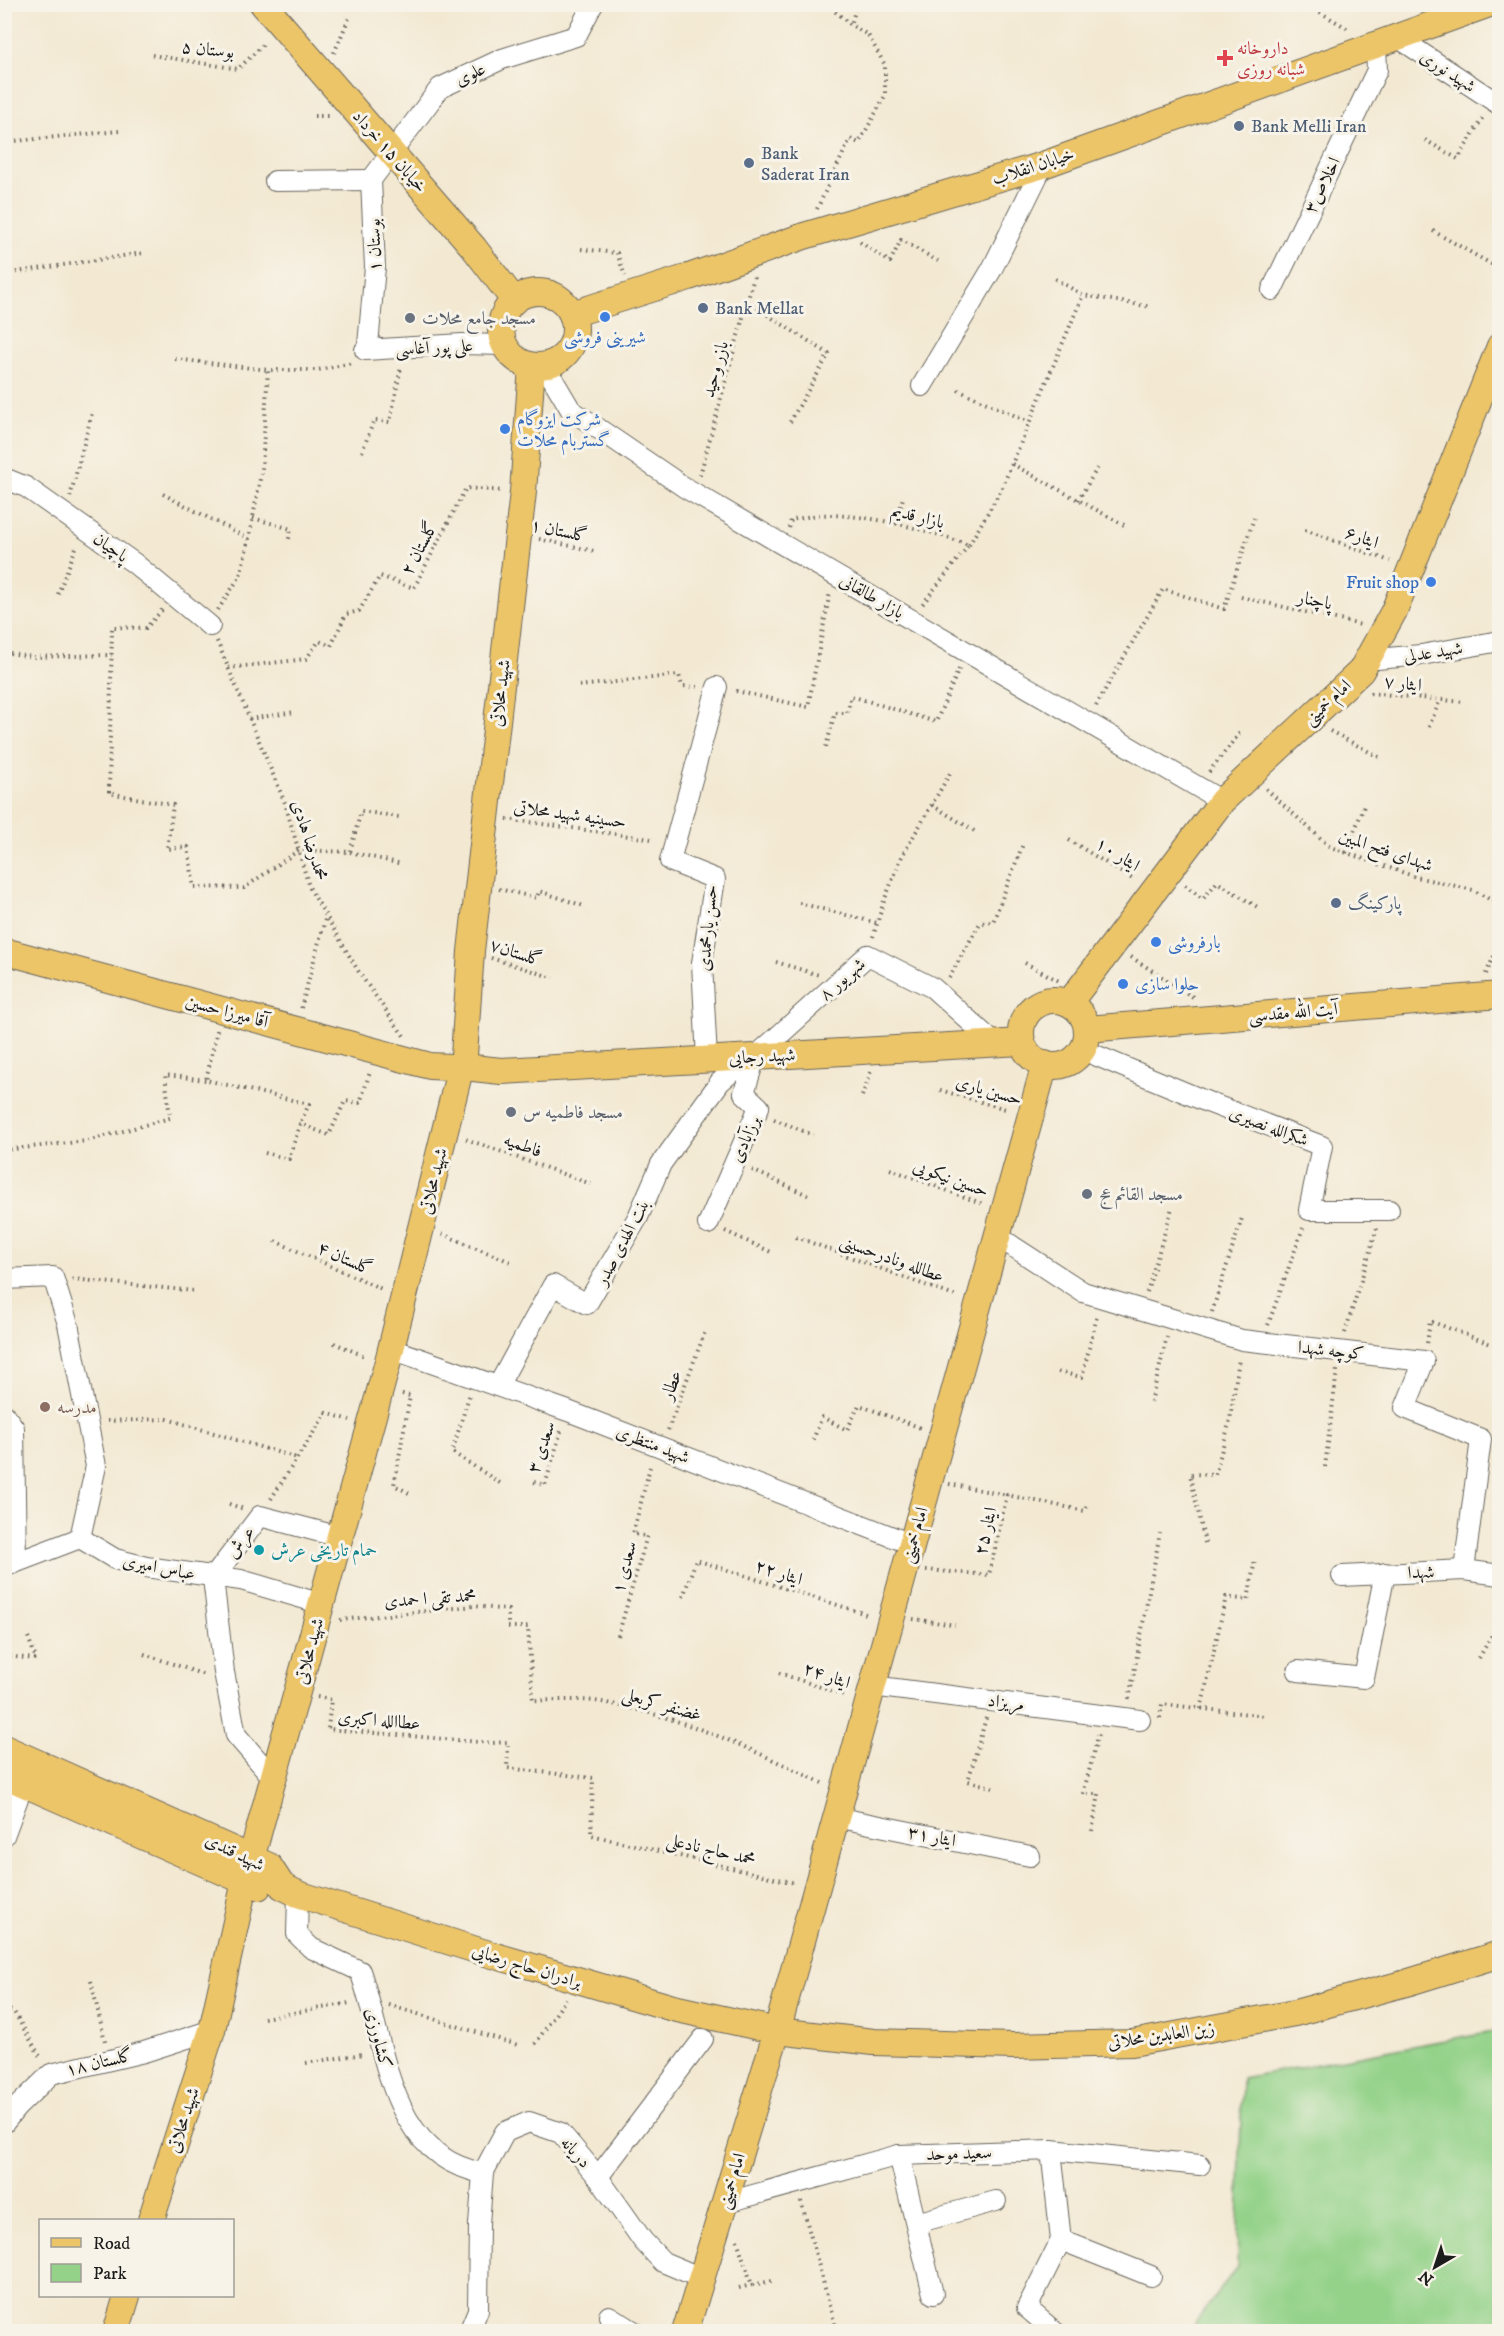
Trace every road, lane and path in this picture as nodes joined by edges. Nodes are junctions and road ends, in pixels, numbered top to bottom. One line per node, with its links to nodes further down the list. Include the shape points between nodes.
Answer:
1 (593, 4): 18 (street, علوی, via 576,36 502,58 440,88)
2 (826, 4): 10 (path)
3 (857, 4): 10 (path)
4 (1136, 4): 5 (path)
5 (1167, 4)
6 (1291, 4): 11 (path, via 1318,10)
7 (1489, 4): 11 (main road, خیابان انقلاب)
8 (271, 12): 12 (path, بوستان ۵, via 238,69); 13 (main road, خیابان ۱۵ خرداد)
9 (349, 18): 13 (path)
10 (851, 24): 24 (path, via 868,35 885,65 885,96 859,143 850,139)
11 (1386, 41): 14 (street, شهید نوری); 19 (main road, خیابان انقلاب); 32 (street, اخلاص۳, via 1377,70)
12 (152, 55)
13 (325, 76): 18 (main road, خیابان ۱۵ خرداد)
14 (1496, 103): 16 (path, via 1458,159)
15 (119, 131): 17 (path)
16 (1425, 140)
17 (4, 142)
18 (390, 152): 20 (street); 35 (main road, خیابان ۱۵ خرداد)
19 (1044, 165): 22 (main road, خیابان انقلاب); 46 (street, via 992,269)
20 (371, 180): 21 (street); 41 (street, بوستان ۱, via 375,267)
21 (275, 181)
22 (837, 227): 24 (main road, خیابان انقلاب); 28 (path, via 890,262 901,240)
23 (1433, 231): 29 (path)
24 (804, 236): 26 (main road, خیابان انقلاب)
25 (581, 249): 33 (path, via 617,253)
26 (761, 251): 33 (main road, خیابان انقلاب); 36 (path, بازر وحید)
27 (143, 253): 30 (path)
28 (938, 261)
29 (1500, 269)
30 (4, 274)
31 (1055, 279): 34 (path)
32 (1272, 290)
33 (631, 294): 38 (main road, خیابان انقلاب)
34 (1083, 295): 37 (path); 50 (path)
35 (514, 300): 38 (main road, via 524,294 546,293 566,305); 39 (main road, via 501,320)
36 (747, 302): 49 (path, via 829,354); 56 (path, بازر وحید)
37 (1152, 307)
38 (572, 314): 44 (main road, via 575,325 570,347 555,362)
39 (504, 345): 42 (street, علی پور آغاسی); 44 (main road, via 520,362)
40 (1500, 346): 73 (main road, امام خمینی)
41 (366, 348): 42 (street, علی پور آغاسی); 45 (path, via 357,362 318,370)
42 (404, 349): 51 (path, via 390,422 374,420)
43 (175, 359): 45 (path)
44 (538, 366): 55 (main road, شهید محلاتی); 56 (street, بازار طالقانی, via 571,410)
45 (268, 370): 61 (path, via 262,468)
46 (922, 386)
47 (958, 390): 50 (path)
48 (92, 413): 60 (path)
49 (790, 422)
50 (1029, 422): 52 (path)
51 (362, 452)
52 (1012, 464): 59 (path); 70 (path)
53 (1098, 467): 59 (path)
54 (4, 477): 60 (street, پاچیان)
55 (523, 492): 67 (main road, شهید محلاتی); 86 (path, گلستان ۲, via 466,488 414,588 380,576 359,611 346,614 331,646 319,640 306,659)
56 (695, 493): 71 (street, بازار طالقانی)
57 (164, 494): 68 (path)
58 (903, 498): 63 (path)
59 (1078, 500): 64 (path)
60 (66, 515): 65 (street, پاچیان)
61 (253, 518): 68 (path); 69 (path, via 291,530)
62 (1254, 518): 95 (path, via 1224,609 1163,589)
63 (896, 524): 70 (path, بازار قدیم); 71 (path, بازار قدیم, via 826,514 791,520)
64 (1126, 526)
65 (84, 528): 75 (path); 76 (street, پاچیان)
66 (1305, 530): 73 (path, ایثار۶)
67 (518, 535): 72 (path, گلستان ۱); 107 (main road, شهید محلاتی)
68 (249, 539): 79 (path, via 240,576)
69 (288, 543)
70 (969, 545): 78 (path)
71 (786, 546): 74 (street, بازار طالقانی)
72 (594, 552)
73 (1410, 569): 80 (main road, امام خمینی)
74 (833, 574): 78 (street, بازار طالقانی); 88 (path, via 808,707)
75 (58, 594)
76 (174, 596): 79 (street, پاچیان); 84 (path, via 147,628 112,627)
77 (1241, 597): 80 (path, پاچنار)
78 (912, 620): 83 (street, بازار طالقانی)
79 (210, 626): 86 (path, محمدرضا هادی)
80 (1382, 631): 85 (main road, امام خمینی)
81 (1500, 641): 85 (street, شهید عدلی)
82 (4, 652): 84 (path, via 32,657)
83 (966, 652): 95 (street, بازار طالقانی); 98 (path, via 936,722 851,696 847,713 835,713)
84 (112, 655): 114 (path, via 109,792 173,805 167,849 188,847 194,887 244,888)
85 (1366, 660): 89 (main road, امام خمینی)
86 (228, 668): 93 (path, محمدرضا هادی)
87 (579, 686): 88 (path, via 679,675 682,686)
88 (717, 687): 147 (street, حسن یارمحمدی, via 670,861 715,879 702,963)
89 (1340, 690): 90 (path, ایثار ۷); 94 (main road, امام خمینی)
90 (1440, 700): 91 (path, ایثار ۷); 96 (path)
91 (1464, 702)
92 (295, 712): 93 (path)
93 (249, 719): 114 (path, محمدرضا هادی, via 285,803)
94 (1309, 719): 99 (path); 101 (main road, امام خمینی)
95 (1087, 723): 102 (street, بازار طالقانی)
96 (1429, 728)
97 (1242, 730): 102 (path)
98 (826, 747)
99 (1379, 757)
100 (952, 770): 104 (path)
101 (1250, 774): 103 (main road, امام خمینی); 116 (path, شهدای فتح المبین, via 1330,847)
102 (1197, 787): 103 (street, بازار طالقانی)
103 (1222, 801): 118 (main road, امام خمینی)
104 (932, 805): 110 (path); 125 (path, via 902,856)
105 (1364, 806): 116 (path)
106 (1500, 811): 109 (path)
107 (486, 816): 111 (path, حسینیه شهید محلاتی); 119 (main road, شهید محلاتی)
108 (399, 817): 115 (path, via 362,811)
109 (1500, 819)
110 (976, 832)
111 (651, 839)
112 (1069, 840): 118 (path, ایثار ۱۰)
113 (1023, 844): 135 (path, via 993,922 980,923)
114 (299, 849): 115 (path); 124 (path, محمدرضا هادی, via 309,887)
115 (350, 852): 117 (path)
116 (1346, 853): 121 (path, شهدای فتح المبین, via 1416,877 1473,890)
117 (402, 864)
118 (1160, 882): 123 (path, ایثار ۱۰, via 1203,899 1217,882); 127 (main road, امام خمینی)
119 (478, 884): 122 (path, via 537,898 539,891); 129 (main road, شهید محلاتی)
120 (799, 903): 125 (path)
121 (1500, 905)
122 (584, 906)
123 (1259, 908)
124 (326, 916): 140 (path); 142 (path, محمدرضا هادی, via 360,974)
125 (878, 923): 130 (path)
126 (1500, 943): 136 (path)
127 (1113, 945): 137 (main road, امام خمینی); 139 (path)
128 (4, 951): 138 (main road, آقا میرزا حسین)
129 (471, 951): 133 (path, گلستان۷); 149 (main road, شهید محلاتی)
130 (868, 955): 134 (street, ۸ شهریور); 135 (street, ۸ شهریور)
131 (776, 963): 134 (path)
132 (1024, 963): 137 (path)
133 (554, 978)
134 (840, 981): 146 (street, ۸ شهریور)
135 (940, 995): 144 (street, ۸ شهریور)
136 (1488, 996): 139 (main road, آیت الله مقدسی)
137 (1074, 997): 141 (main road, via 1084,1018); 143 (main road, via 1037,1004 1023,1020)
138 (221, 1009): 140 (main road, آقا میرزا حسین); 150 (path)
139 (1225, 1018): 141 (main road, آیت الله مقدسی)
140 (295, 1029): 145 (main road, آقا میرزا حسین)
141 (1085, 1039): 148 (main road, via 1076,1058 1066,1064); 164 (street, شکرالله نصیری, via 1210,1103 1322,1146)
142 (407, 1041)
143 (1022, 1042): 144 (main road, شهید رجایی); 148 (main road, via 1027,1052)
144 (994, 1043): 146 (main road, شهید رجایی)
145 (377, 1051): 149 (main road, آقا میرزا حسین, via 430,1066); 154 (path, via 360,1103 345,1101 329,1135)
146 (752, 1057): 147 (main road, شهید رجایی); 152 (street, برزآبادی, via 744,1093 759,1107); 193 (street, بنت الهدی صدر, via 720,1082 661,1164 638,1217 587,1304 553,1285)
147 (707, 1059): 149 (main road, شهید رجایی, via 501,1071)
148 (1045, 1064): 153 (main road, امام خمینی)
149 (462, 1067): 155 (main road, شهید محلاتی)
150 (206, 1080): 154 (path, via 309,1104); 157 (path, via 165,1075 170,1118 87,1141)
151 (940, 1090): 153 (path, حسین یاری)
152 (757, 1112): 156 (path); 159 (street, برزآبادی)
153 (1030, 1116): 168 (main road, امام خمینی)
154 (300, 1124): 158 (path, via 290,1159)
155 (445, 1131): 161 (path, فاطمیه); 169 (main road, شهید محلاتی)
156 (813, 1135)
157 (4, 1150)
158 (265, 1153)
159 (735, 1162): 162 (path); 167 (street, برزآبادی)
160 (890, 1169): 168 (path, حسین نیکویی)
161 (591, 1184)
162 (812, 1197)
163 (1172, 1208): 180 (path)
164 (1309, 1210): 165 (street); 187 (path)
165 (1386, 1210): 188 (path)
166 (1243, 1215): 182 (path)
167 (708, 1224): 172 (path)
168 (1000, 1224): 177 (street, کوچه شهدا, via 1083,1292); 179 (main road, امام خمینی)
169 (422, 1226): 173 (path); 178 (main road, شهید محلاتی)
170 (796, 1237): 179 (path, عطالله ونادرحسینی)
171 (275, 1241): 178 (path, گلستان ۴)
172 (771, 1252)
173 (511, 1262)
174 (53, 1277): 175 (street); 176 (path); 197 (street, via 68,1324)
175 (4, 1279)
176 (194, 1291)
177 (1102, 1298): 180 (street, کوچه شهدا); 191 (path, via 1082,1377)
178 (404, 1299): 190 (main road, شهید محلاتی)
179 (978, 1304): 199 (main road, امام خمینی)
180 (1141, 1310): 181 (street, کوچه شهدا)
181 (1171, 1319): 182 (street, کوچه شهدا); 194 (path)
182 (1206, 1329): 185 (street, کوچه شهدا)
183 (705, 1332): 201 (path, عطار)
184 (1500, 1334): 189 (path, via 1496,1346 1430,1321)
185 (1242, 1340): 187 (street, کوچه شهدا); 214 (path, via 1230,1420 1215,1475 1190,1474)
186 (334, 1343): 190 (path)
187 (1262, 1343): 188 (street, کوچه شهدا)
188 (1340, 1351): 189 (street, کوچه شهدا); 203 (path)
189 (1424, 1361): 218 (street, via 1405,1408 1481,1439)
190 (387, 1367): 192 (street, شهید منتظری); 198 (main road, شهید محلاتی); 207 (path, via 410,1396 394,1485)
191 (1058, 1372)
192 (474, 1378): 193 (street, شهید منتظری); 206 (path, via 452,1452)
193 (498, 1386): 195 (street, شهید منتظری)
194 (1151, 1402)
195 (568, 1411): 201 (street, شهید منتظری); 205 (path, سعدی ۳, via 545,1485)
196 (4, 1414): 217 (street, via 14,1428)
197 (88, 1422): 202 (path, via 167,1419); 213 (street, via 96,1466)
198 (371, 1426): 202 (path, via 326,1413); 212 (main road, شهید محلاتی)
199 (941, 1436): 200 (path, via 859,1405 847,1430 822,1417); 204 (main road, امام خمینی)
200 (813, 1440)
201 (659, 1446): 215 (street, شهید منتظری); 230 (path, سعدی ۱, via 633,1534 647,1536)
202 (297, 1458): 210 (path)
203 (1325, 1467)
204 (929, 1480): 208 (path); 215 (main road, امام خمینی)
205 (534, 1482)
206 (503, 1485)
207 (409, 1493)
208 (1007, 1495): 209 (path, ایثار ۲۵, via 1086,1511); 215 (path, ایثار ۲۵, via 989,1575)
209 (1088, 1503)
210 (260, 1516): 212 (street, عرش); 222 (street, عرش)
211 (1160, 1533): 243 (path)
212 (340, 1537): 224 (main road, شهید محلاتی)
213 (80, 1538): 217 (street); 222 (street, عباس امیری, via 115,1559)
214 (1205, 1543)
215 (908, 1556): 225 (main road, امام خمینی)
216 (1255, 1559): 240 (path, via 1248,1600 1226,1598)
217 (10, 1564)
218 (1464, 1570): 219 (street, شهدا); 220 (street, شهدا)
219 (1385, 1573): 221 (street, شهدا); 234 (street, via 1364,1678)
220 (1500, 1575)
221 (1342, 1576)
222 (213, 1578): 224 (street, عباس امیری, via 241,1580); 236 (street)
223 (683, 1596): 225 (path, ایثار ۲۲, via 696,1560)
224 (319, 1613): 228 (path, محمد تقی ا حمدی, via 474,1606 508,1610 508,1627); 237 (main road, شهید محلاتی)
225 (890, 1618): 227 (path); 238 (main road, امام خمینی)
226 (1500, 1621): 233 (path)
227 (955, 1624)
228 (528, 1627): 248 (path, غضنفر کربعلی, via 533,1700 605,1702 687,1723 746,1746)
229 (27, 1634): 232 (path, via 36,1659)
230 (618, 1636)
231 (144, 1654): 236 (path)
232 (4, 1656)
233 (1479, 1658)
234 (1298, 1671)
235 (779, 1673): 238 (path, ایثار ۲۴)
236 (226, 1683): 246 (street, via 236,1735)
237 (297, 1694): 246 (main road, شهید محلاتی); 251 (path, عطاالله اکبری, via 331,1699 328,1729 508,1742 507,1768 593,1778 591,1835)
238 (870, 1694): 239 (street, مریزاد); 248 (main road, امام خمینی)
239 (991, 1700): 241 (street, مریزاد); 247 (path, via 968,1781)
240 (1201, 1709): 242 (path); 243 (path, via 1162,1704 1160,1723)
241 (1104, 1715): 243 (street, مریزاد); 249 (path, via 1083,1794 1100,1794)
242 (1266, 1716)
243 (1133, 1719)
244 (4, 1748): 253 (main road, شهید قندی)
245 (14, 1778): 250 (street); 253 (main road, شهید قندی)
246 (274, 1779): 253 (main road, شهید محلاتی)
247 (995, 1788)
248 (839, 1805): 252 (street, ایثار ۳۱); 254 (main road, امام خمینی)
249 (1092, 1831)
250 (4, 1836)
251 (599, 1837): 254 (path, محمد حاج نادعلی)
252 (1029, 1856)
253 (248, 1870): 255 (main road, شهید قندی, via 269,1866); 262 (main road, شهید محلاتی)
254 (816, 1888): 263 (main road, امام خمینی)
255 (290, 1890): 258 (main road, برادران حاج رضایی); 259 (street, کشاورزی, via 297,1934 310,1948 360,1971)
256 (1500, 1954): 263 (main road, زین العابدین محلاتی, via 1295,2013 1132,2043 1013,2046 874,2042)
257 (92, 1981): 268 (path)
258 (578, 1981): 263 (main road, برادران حاج رضایی); 265 (path)
259 (370, 2000): 261 (path); 266 (path); 267 (street, کشاورزی)
260 (4, 2008): 270 (path, via 14,2012)
261 (264, 2018)
262 (212, 2030): 268 (street, گلستان ۱۸); 280 (main road, شهید محلاتی)
263 (777, 2031): 279 (main road, امام خمینی)
264 (703, 2039): 276 (street)
265 (535, 2044)
266 (518, 2045)
267 (382, 2051): 269 (path); 275 (street, کشاورزی, via 394,2094 409,2125 438,2155)
268 (109, 2060): 270 (street, گلستان ۱۸)
269 (306, 2063)
270 (51, 2074): 271 (street, گلستان ۱۸)
271 (4, 2123)
272 (1051, 2150): 273 (street, سعید موحد); 274 (street, سعید موحد); 282 (street)
273 (899, 2155): 277 (street, سعید موحد); 281 (street)
274 (1200, 2165)
275 (483, 2173): 276 (street, دریانه, via 505,2132 530,2122 561,2133); 292 (street, دریانه, via 478,2310)
276 (598, 2177): 284 (street, دریانه, via 643,2241 663,2262)
277 (796, 2183): 279 (street, سعید موحد); 295 (path)
278 (996, 2201): 281 (street)
279 (724, 2203): 284 (main road, امام خمینی); 286 (path)
280 (151, 2219)
281 (916, 2223): 288 (street)
282 (1060, 2240): 283 (street); 296 (street, via 1027,2307)
283 (1151, 2276)
284 (701, 2278): 294 (main road, امام خمینی)
285 (772, 2281): 286 (path)
286 (752, 2285): 287 (path)
287 (739, 2288)
288 (933, 2294)
289 (126, 2297): 291 (main road)
290 (609, 2316): 293 (street)
291 (116, 2331)
292 (469, 2331)
293 (635, 2331)
294 (685, 2331)
295 (837, 2331)
296 (1055, 2331)

